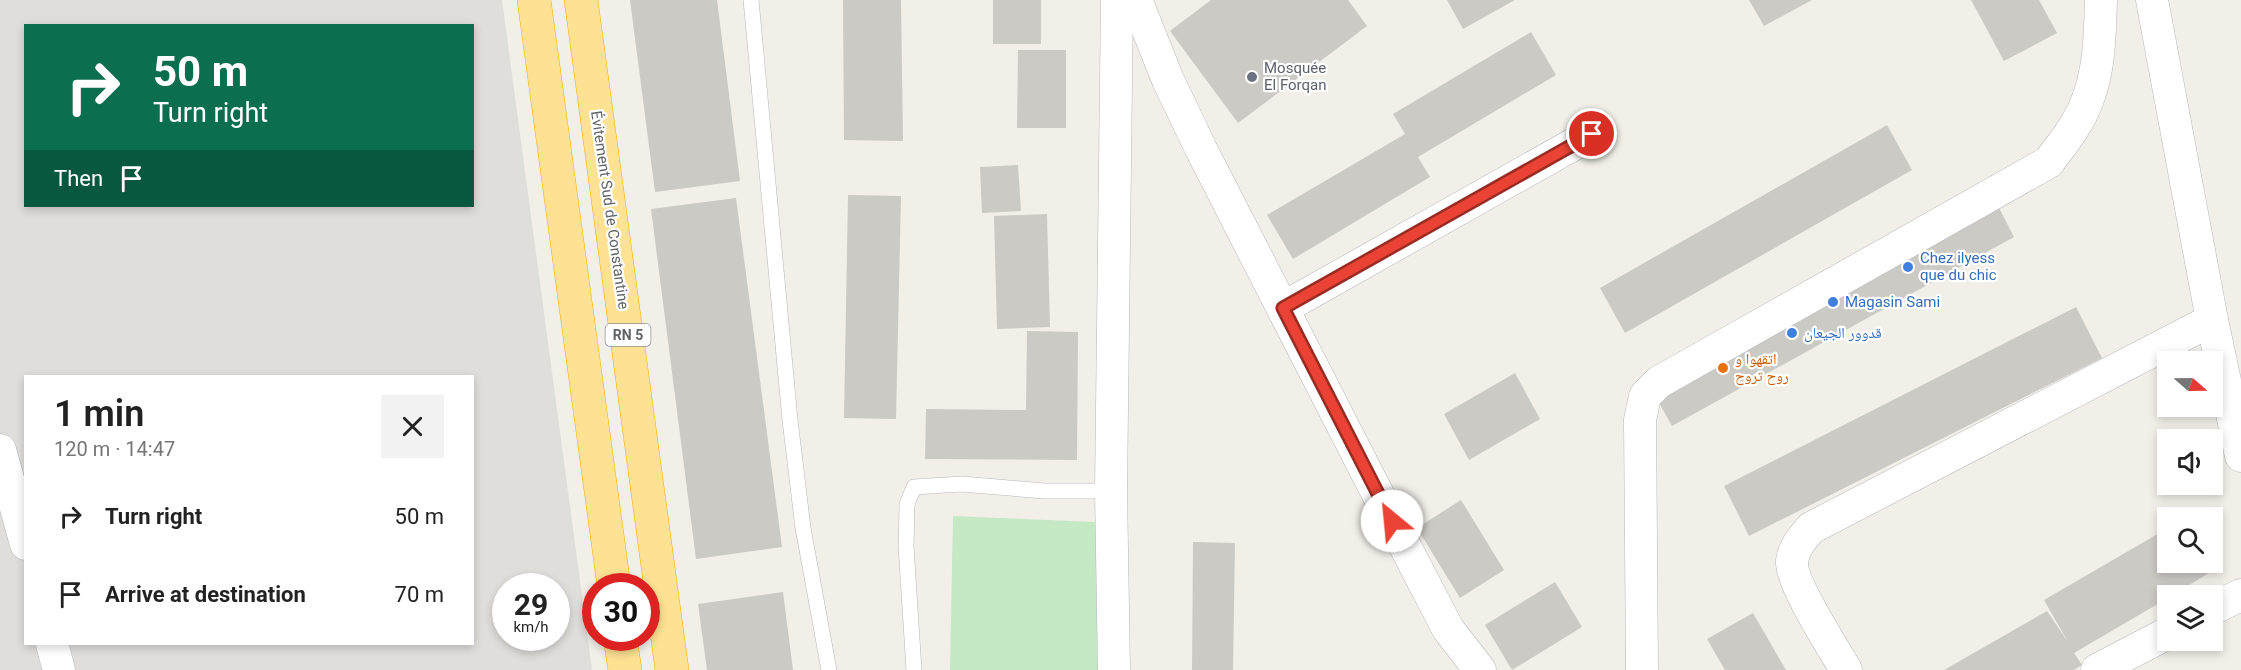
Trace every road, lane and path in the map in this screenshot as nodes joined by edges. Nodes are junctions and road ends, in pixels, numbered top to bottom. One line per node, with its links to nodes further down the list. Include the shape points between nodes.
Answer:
1 (534, 0): 15 (highway)
2 (581, 0): 23 (highway, Évitement Sud de Constantine / RN 5)
3 (751, 0): 24 (lane, via 790,420 802,517)
4 (1117, 0): 13 (street)
5 (1136, 0): 9 (street, via 1168,80)
6 (2101, 0): 28 (street, via 2100,44 2093,86 2076,126 2049,162 1659,382 1645,396 1640,420)
7 (2152, 0): 10 (street)
8 (1592, 134): 9 (street)
9 (1283, 308): 27 (street, via 1448,629)
10 (2212, 320): 12 (street); 29 (street, via 1811,528 1796,546 1792,563 1799,586)
11 (0, 450): 14 (street)
12 (2241, 456)
13 (1111, 491): 25 (lane, via 1044,491 962,484 914,487 908,504 906,546); 26 (street)
14 (24, 537)
15 (612, 573)
16 (2241, 595): 17 (street)
17 (2223, 604)
18 (2157, 639): 30 (street)
19 (52, 645): 21 (street)
20 (622, 651): 22 (highway)
21 (59, 670)
22 (625, 670)
23 (672, 670)
24 (829, 670)
25 (914, 670)
26 (1114, 670)
27 (1480, 670)
28 (1642, 670)
29 (1846, 670)
30 (2097, 670)

